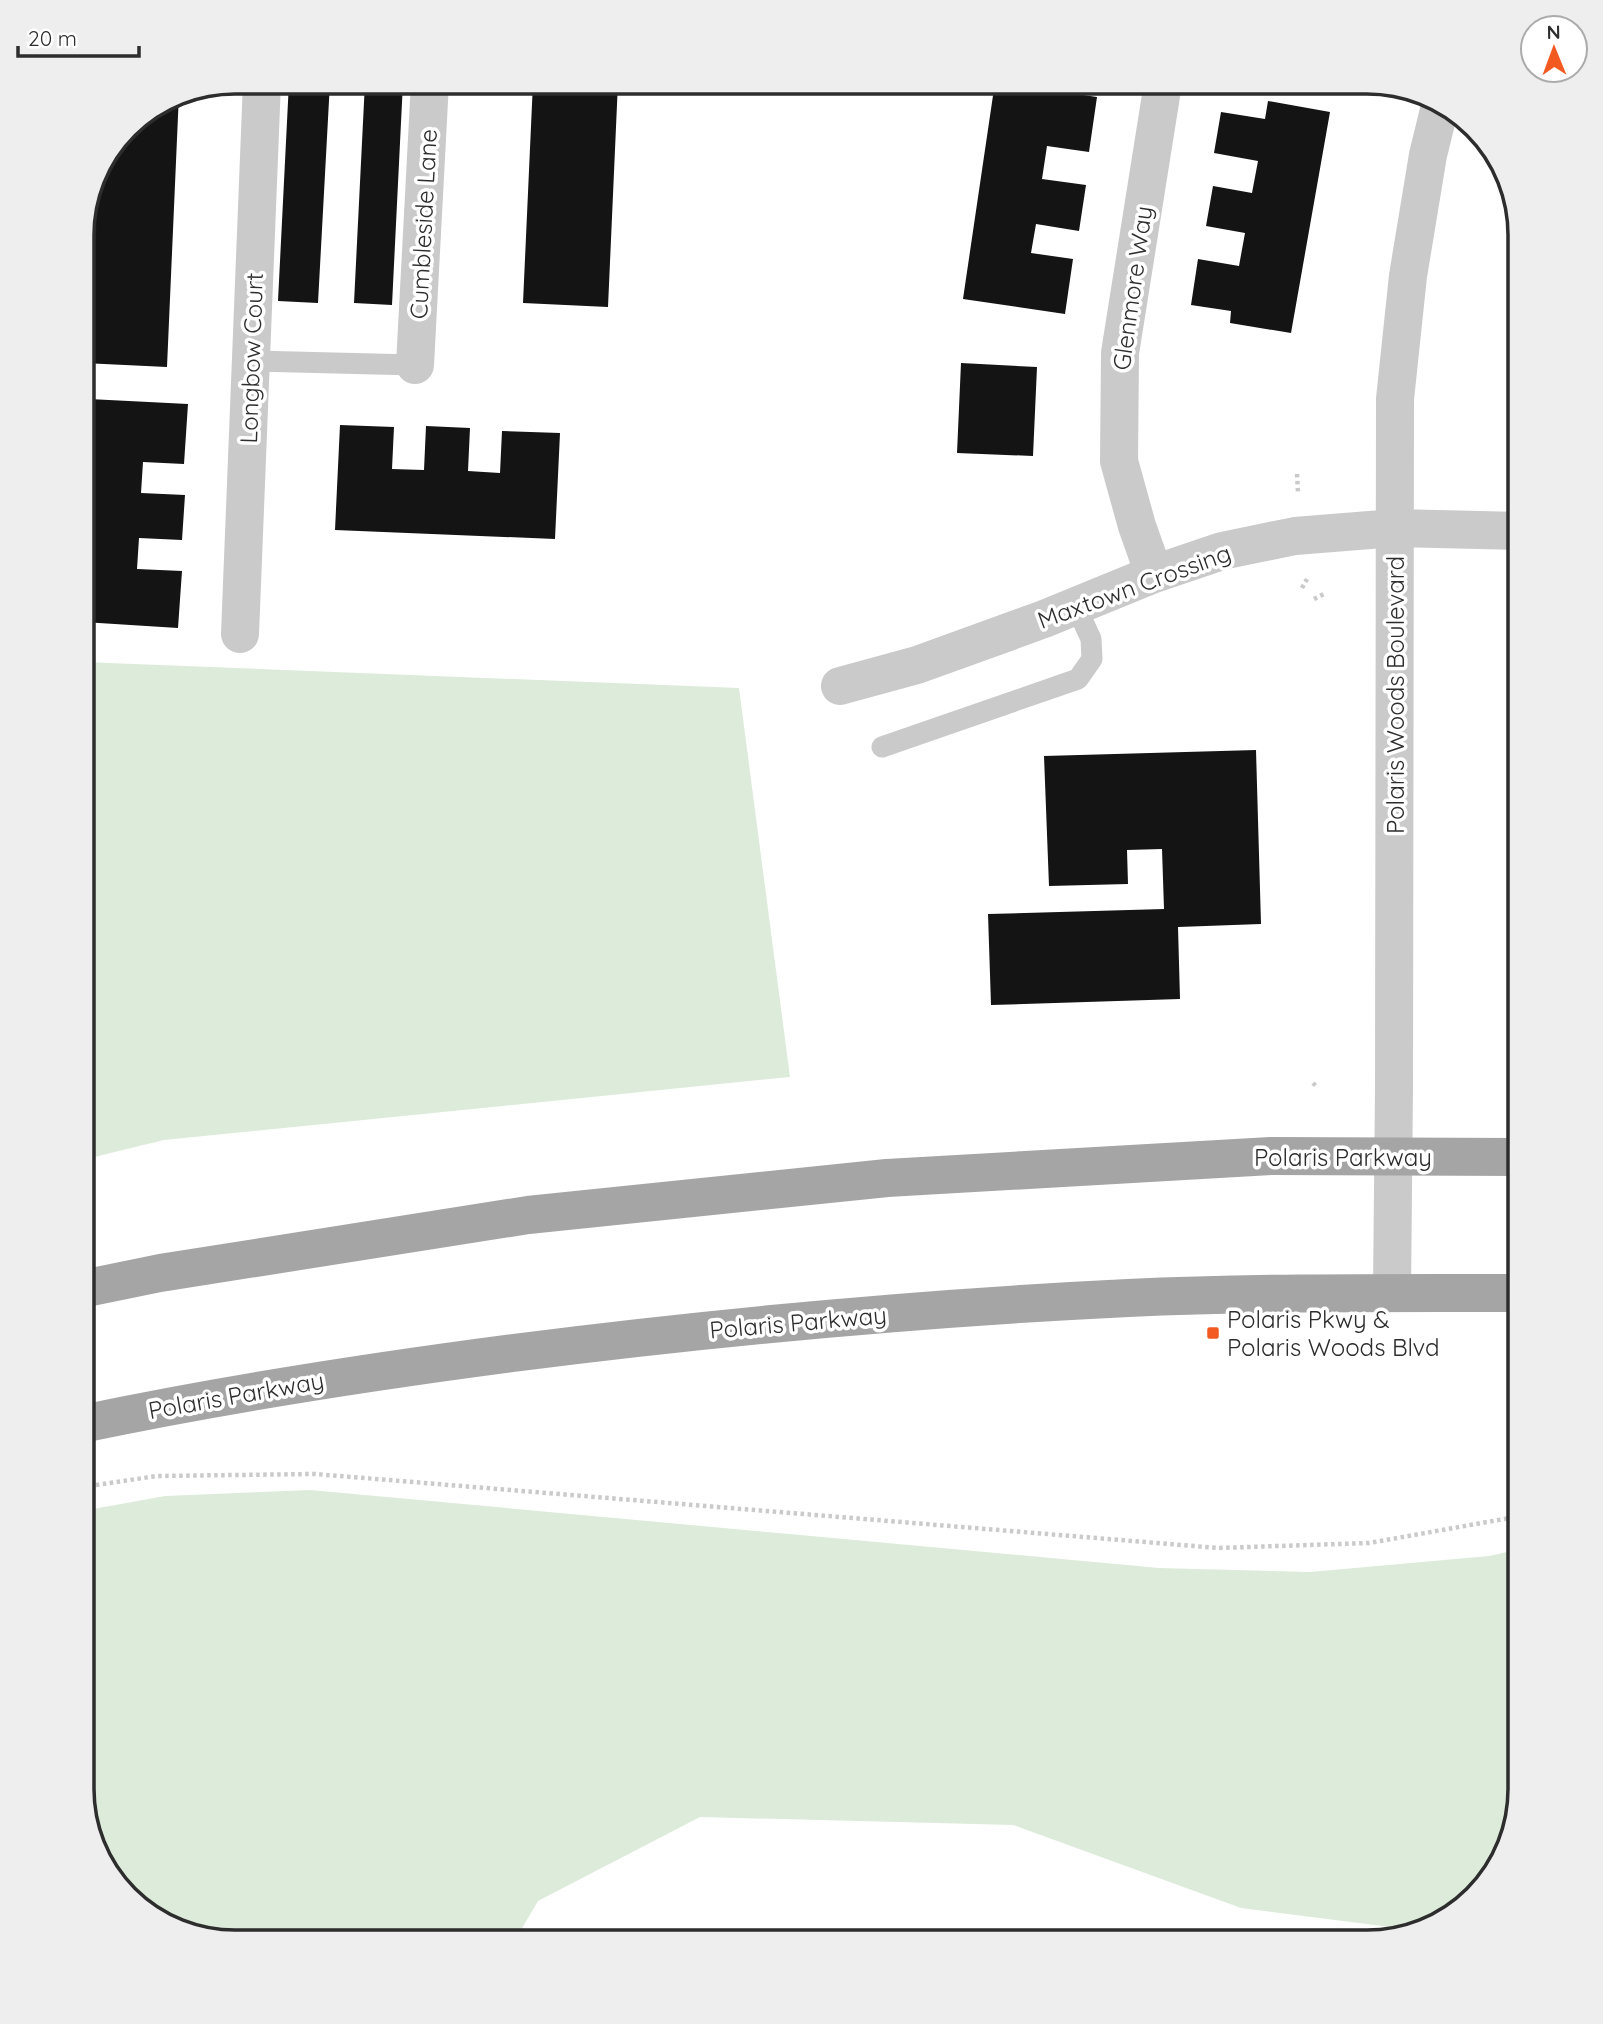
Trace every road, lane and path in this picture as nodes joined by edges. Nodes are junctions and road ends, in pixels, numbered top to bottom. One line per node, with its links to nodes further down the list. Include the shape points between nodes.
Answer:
1 (261, 95): 5 (street, Longbow Court)
2 (429, 95): 6 (street, Cumbleside Lane)
3 (1161, 95): 11 (street, Glenmore Way, via 1120,353 1119,461)
4 (1438, 113): 9 (street, Polaris Woods Boulevard, via 1405,303 1395,399)
5 (251, 361): 6 (lane); 17 (street, Longbow Court)
6 (415, 365)
7 (1297, 474): 8 (path)
8 (1298, 492)
9 (1395, 528): 10 (street, Maxtown Crossing); 11 (street, Maxtown Crossing, via 1295,537 1222,551); 22 (street, Polaris Woods Boulevard)
10 (1508, 531)
11 (1154, 574): 16 (street, Maxtown Crossing)
12 (1307, 579): 13 (path)
13 (1302, 588)
14 (1324, 594): 15 (path)
15 (1314, 599)
16 (1076, 606): 18 (street, Maxtown Crossing, via 917,665); 19 (lane, via 1091,639 1092,659 1078,679)
17 (240, 634)
18 (840, 686)
19 (882, 747)
20 (1313, 1083): 21 (path)
21 (1318, 1088)
22 (1394, 1156): 23 (main road, Polaris Parkway); 24 (main road, Polaris Parkway, via 1271,1156 887,1178 528,1215); 25 (street, Polaris Woods Boulevard)
23 (1508, 1157)
24 (94, 1286)
25 (1392, 1293): 26 (main road, Polaris Parkway); 27 (main road, Polaris Parkway, via 1132,1298 790,1321 363,1373)
26 (1508, 1293)
27 (94, 1422)
28 (94, 1485): 29 (path, via 157,1476 315,1474 1218,1548 1369,1543)
29 (1508, 1518)

